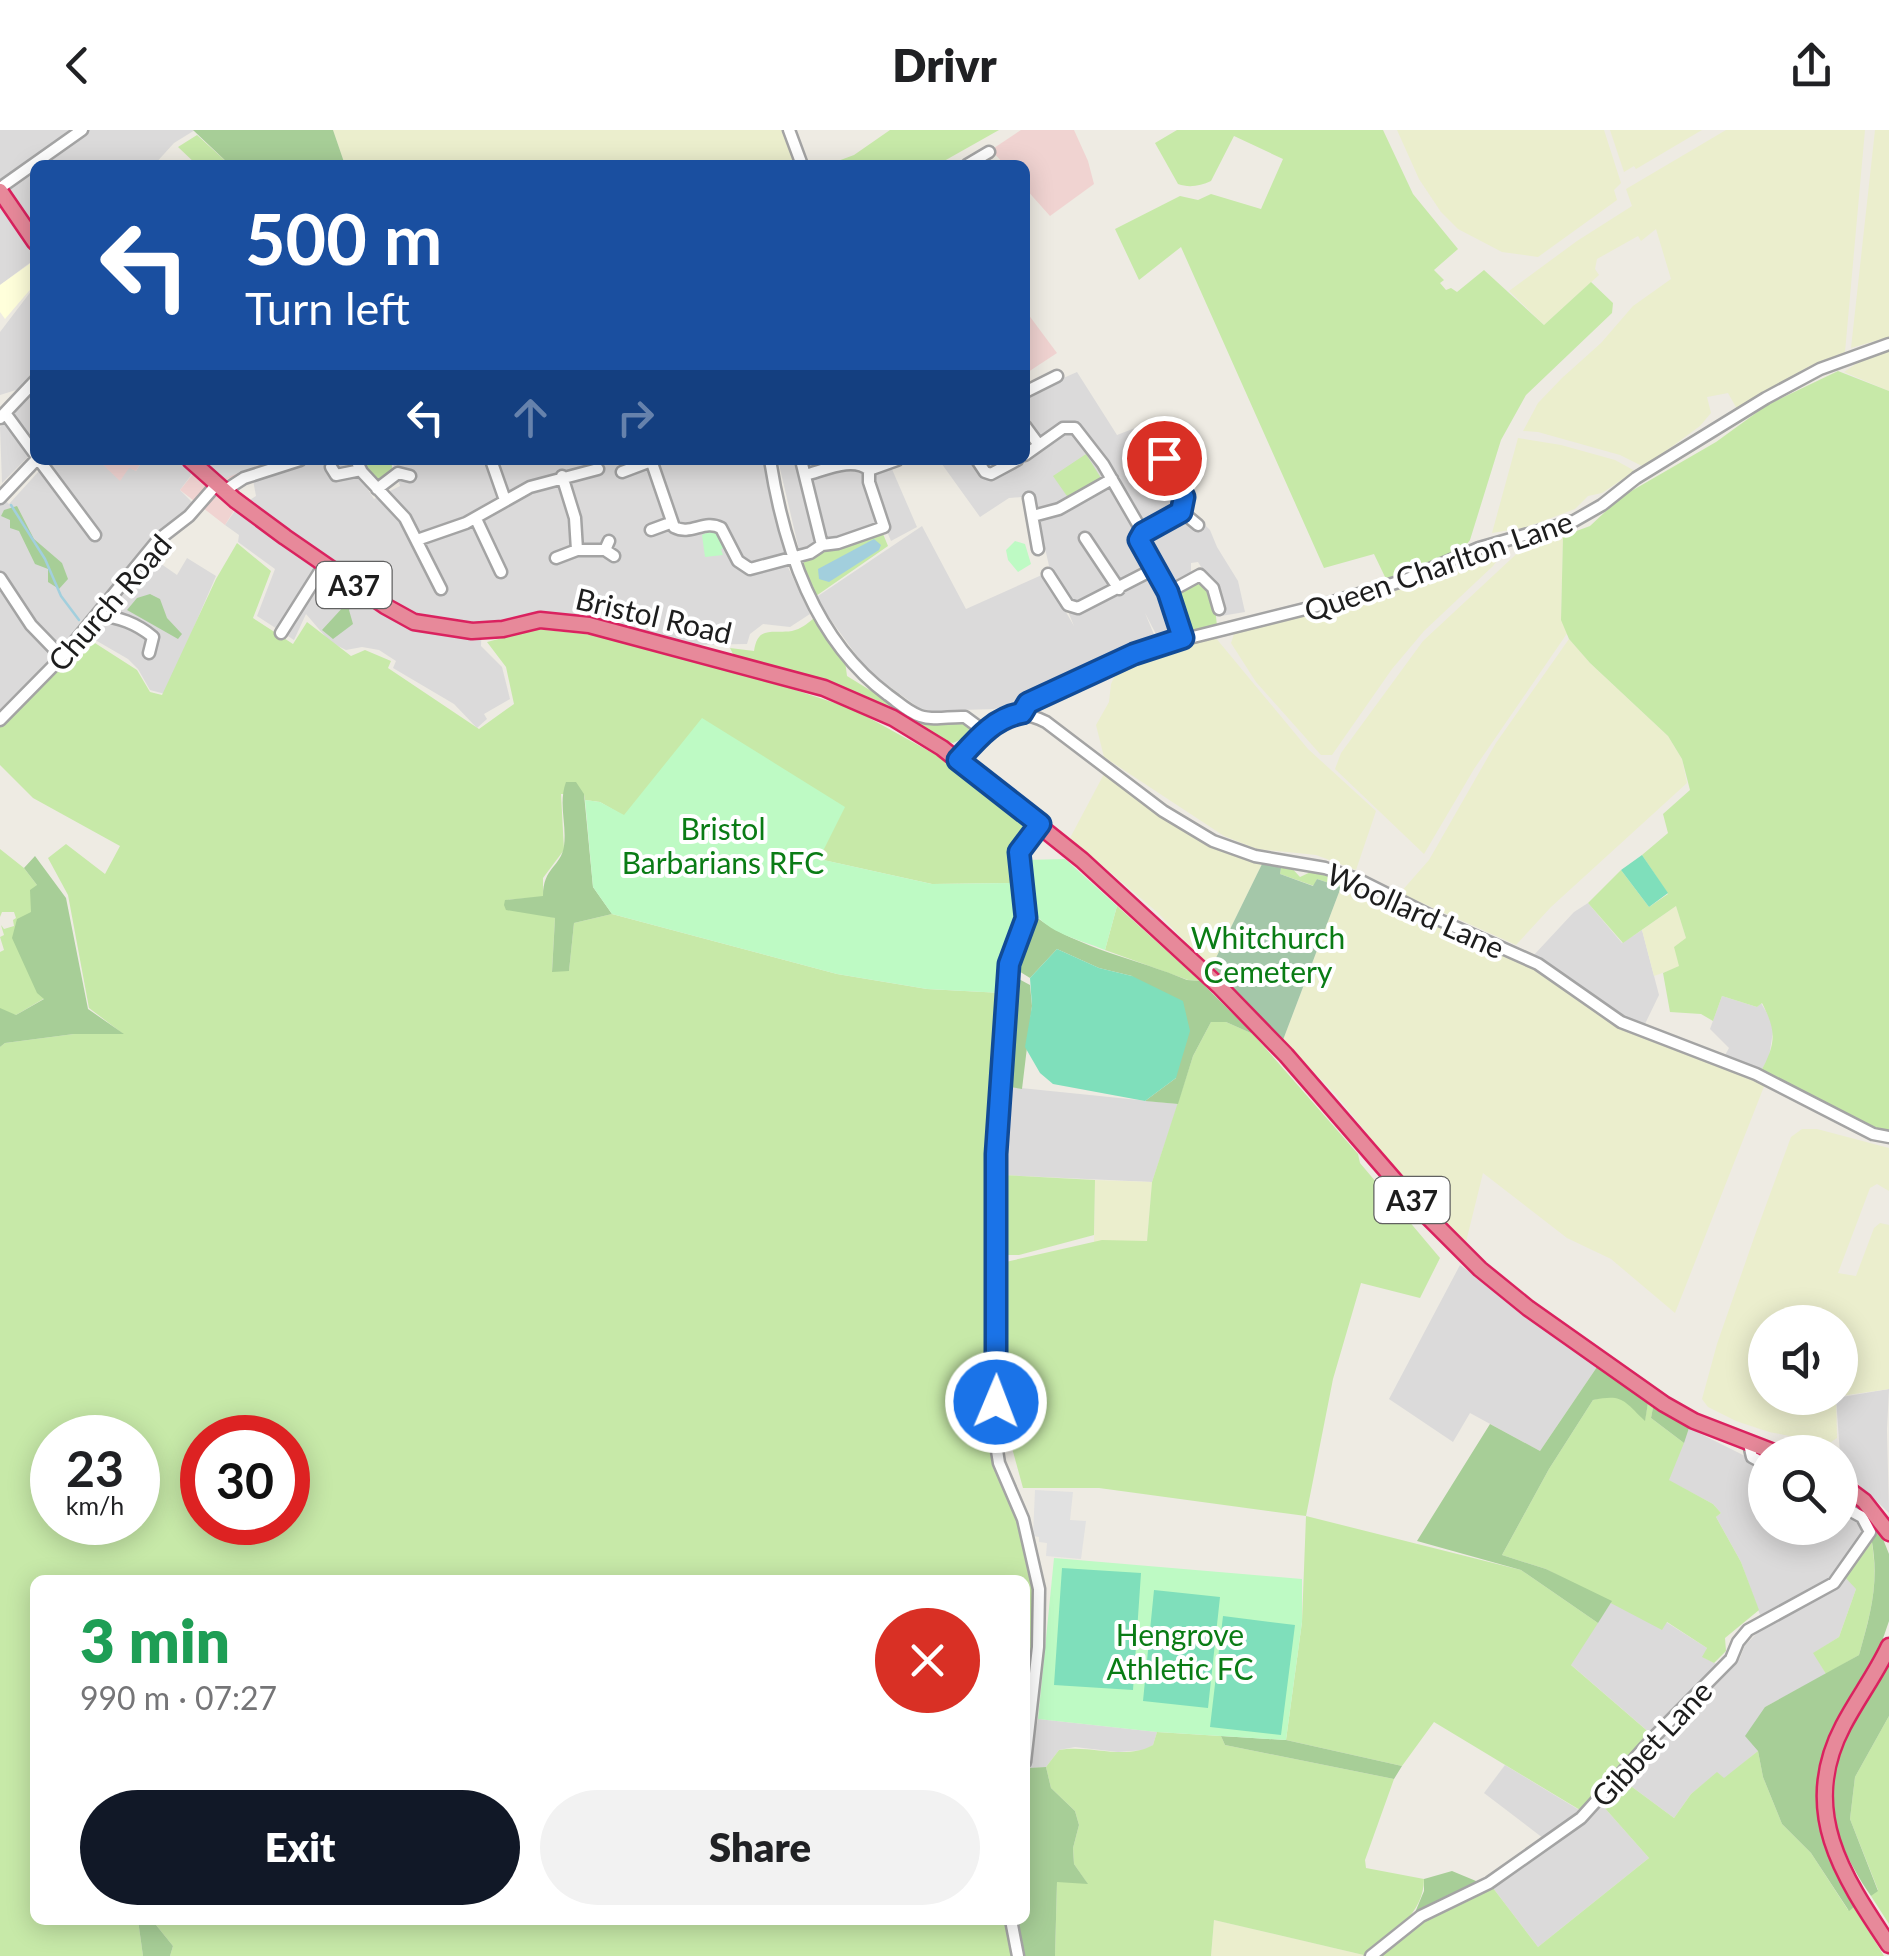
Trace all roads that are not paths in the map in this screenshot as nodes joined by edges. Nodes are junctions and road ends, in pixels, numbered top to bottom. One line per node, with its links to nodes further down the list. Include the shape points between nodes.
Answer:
1 (82, 130): 4 (street)
2 (789, 130): 5 (street)
3 (989, 152): 6 (street)
4 (40, 160)
5 (800, 160)
6 (975, 160)
7 (30, 167): 8 (street)
8 (0, 189): 9 (highway)
9 (30, 234)
10 (1889, 344): 79 (street, Queen Charlton Lane, via 1780,390 1574,521 1478,548 1334,602)
11 (1057, 376): 13 (street)
12 (30, 387): 14 (street)
13 (1030, 390)
14 (3, 416): 17 (street)
15 (1030, 433): 16 (street)
16 (1039, 446): 18 (street); 43 (street, via 1072,426)
17 (30, 449)
18 (1030, 452)
19 (1164, 458): 49 (street, via 1184,497)
20 (31, 465): 46 (street)
21 (42, 465): 56 (street)
22 (196, 465): 44 (highway, Bristol Road / A37)
23 (284, 465): 44 (street)
24 (359, 465): 40 (street); 45 (street)
25 (492, 465): 48 (street)
26 (640, 465): 39 (street)
27 (652, 465): 52 (street)
28 (771, 465): 63 (street)
29 (803, 465): 41 (street)
30 (846, 465): 41 (street)
31 (862, 465): 37 (street)
32 (883, 465): 37 (street)
33 (980, 465): 34 (street, via 991,474)
34 (1008, 465)
35 (579, 466): 36 (street); 42 (street)
36 (598, 469)
37 (869, 470): 59 (street, via 886,531)
38 (402, 471): 45 (street)
39 (622, 472)
40 (334, 474)
41 (805, 475): 59 (street)
42 (562, 476): 48 (street); 61 (street)
43 (1112, 480): 50 (street); 55 (street)
44 (221, 488): 66 (highway, Bristol Road / A37); 77 (street, Church Road, via 158,540)
45 (376, 489): 58 (street, via 398,508)
46 (0, 498)
47 (1029, 498): 50 (street)
48 (505, 500): 51 (street)
49 (1181, 512): 53 (street); 55 (street)
50 (1033, 516): 62 (street)
51 (471, 521): 58 (street); 68 (street)
52 (670, 524): 54 (street); 63 (street, via 687,532 722,528 738,562 750,570)
53 (1198, 525)
54 (651, 530)
55 (1143, 533): 67 (street, via 1140,544)
56 (95, 535)
57 (1086, 538): 73 (street)
58 (417, 540): 72 (street)
59 (822, 545): 63 (street)
60 (609, 549): 61 (street)
61 (577, 550): 64 (street)
62 (1038, 550)
63 (793, 557): 84 (street, via 816,611 867,679 912,713 965,717)
64 (556, 558)
65 (1193, 562): 70 (street)
66 (324, 564): 78 (street); 85 (highway, Bristol Road / A37, via 414,622 461,631 534,621 589,624 805,682 894,718)
67 (1154, 569): 73 (street); 75 (street)
68 (501, 572)
69 (1048, 574): 73 (street, via 1073,607)
70 (1196, 575): 75 (street); 76 (street, via 1214,588)
71 (0, 578): 74 (street)
72 (442, 585)
73 (1118, 589)
74 (4, 592): 81 (street)
75 (1168, 592): 79 (street)
76 (1220, 609)
77 (97, 615): 80 (street, via 142,628 152,637); 81 (street, Church Road)
78 (280, 634)
79 (1183, 638): 82 (street, Queen Charlton Lane, via 1028,703)
80 (149, 653)
81 (62, 657): 83 (street, Church Road)
82 (1022, 713): 84 (street); 87 (street, Woollard Lane, via 1046,722 1213,842 1358,879 1538,964 1621,1022 1756,1074)
83 (0, 720)
84 (984, 732): 85 (street)
85 (958, 760): 86 (highway, A37)
86 (1040, 824): 88 (highway, A37, via 1243,1010 1467,1257 1650,1396); 93 (street, via 1019,852 1026,918 1009,964 996,1154 995,1438 1023,1519 1040,1609)
87 (1889, 1137)
88 (1748, 1444)
89 (1858, 1496): 91 (highway)
90 (1858, 1515): 97 (street, Gibbet Lane, via 1870,1532 1834,1583 1748,1630 1732,1658 1582,1818 1488,1883 1422,1916)
91 (1887, 1527)
92 (1889, 1646): 95 (highway, via 1838,1736 1824,1790 1835,1854)
93 (1030, 1711)
94 (1013, 1925): 96 (street)
95 (1889, 1945)
96 (1018, 1956)
97 (1371, 1956)

